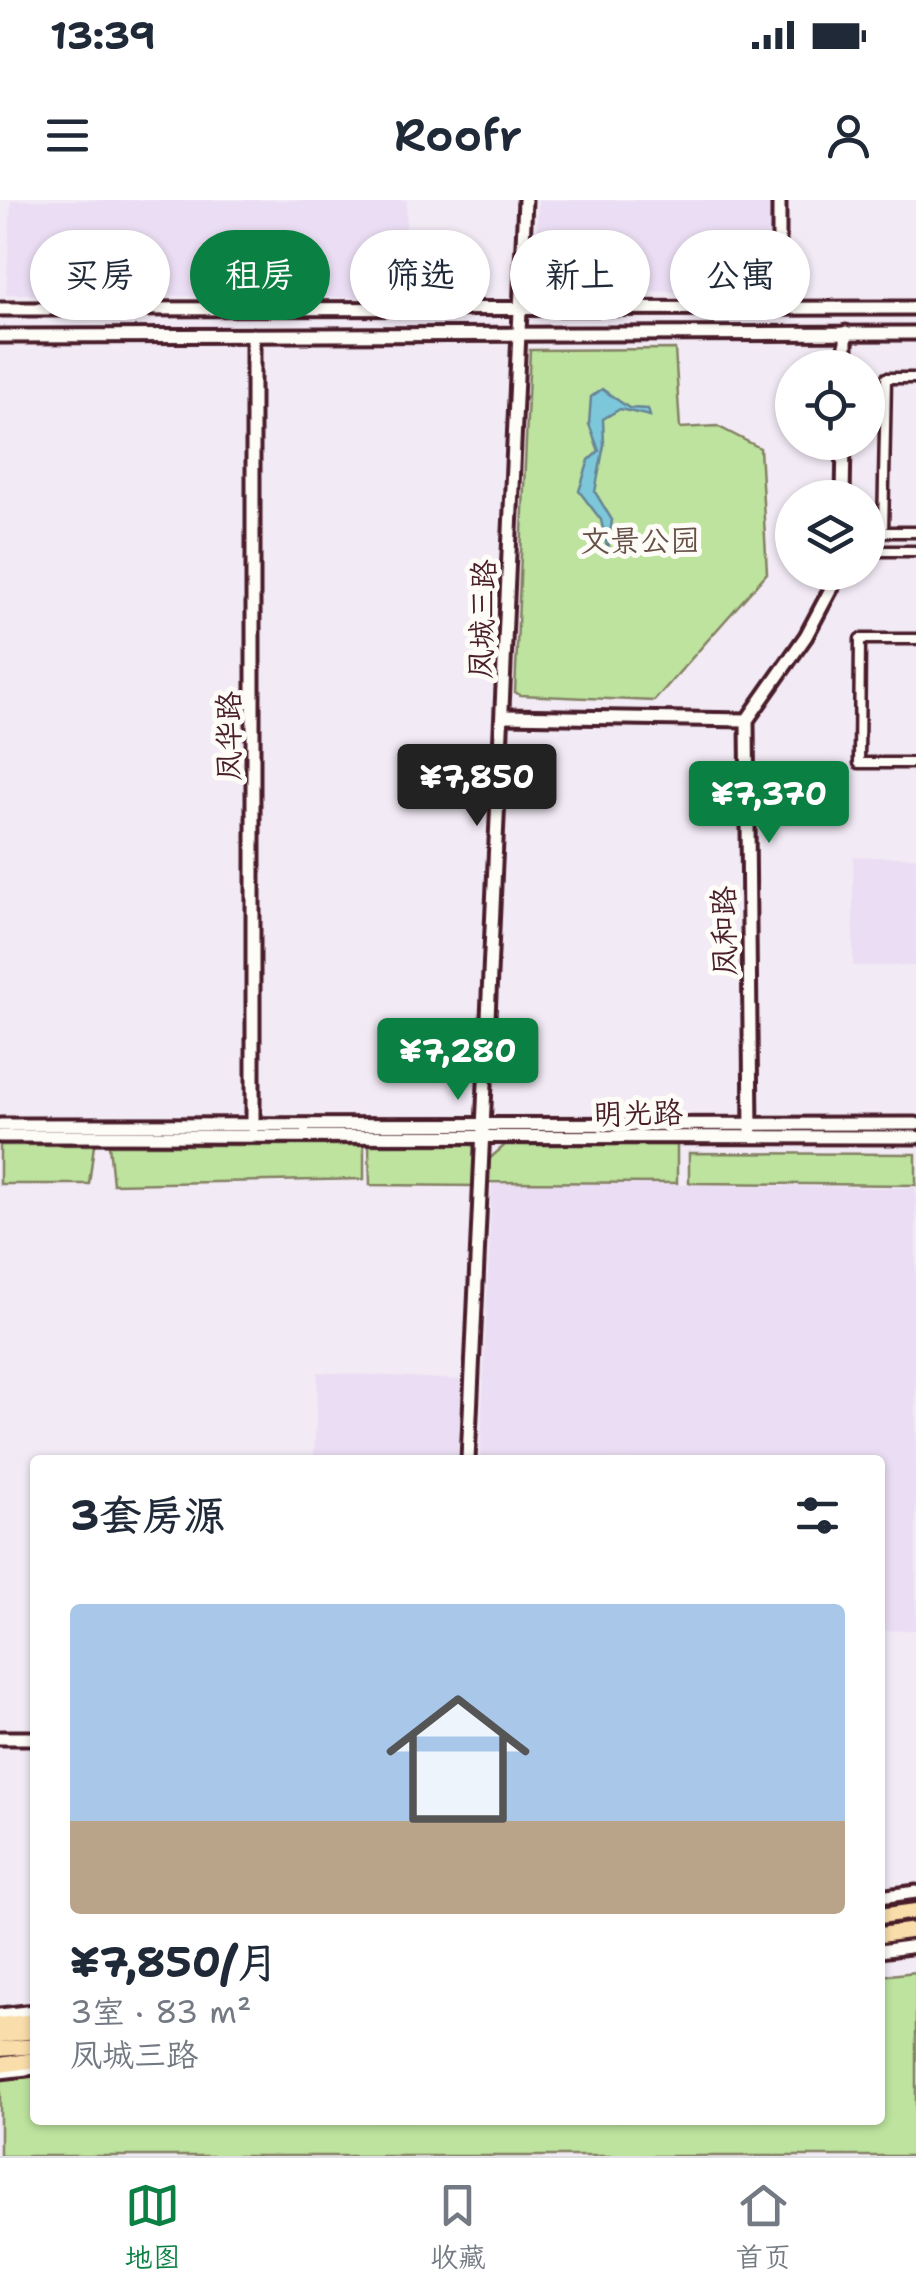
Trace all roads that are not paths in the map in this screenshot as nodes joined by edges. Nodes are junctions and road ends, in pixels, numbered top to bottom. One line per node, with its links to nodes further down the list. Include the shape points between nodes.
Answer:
1 (524, 200): 3 (main road, 凤城三路)
2 (779, 200): 4 (main road)
3 (523, 230)
4 (779, 230)
5 (810, 307): 6 (main road)
6 (916, 308)
7 (0, 309): 8 (main road)
8 (510, 310)
9 (519, 320): 12 (main road, 凤城三路)
10 (846, 332): 11 (main road); 12 (main road); 15 (main road)
11 (916, 333)
12 (518, 334): 13 (main road); 22 (main road, 凤城三路)
13 (253, 335): 14 (main road); 28 (main road, 凤华路)
14 (0, 336)
15 (846, 350)
16 (916, 378): 17 (street, via 886,378 883,532)
17 (916, 532)
18 (885, 551): 19 (street)
19 (916, 551)
20 (830, 590): 23 (main road)
21 (916, 638): 24 (street, via 860,638 860,763)
22 (504, 716): 23 (main road); 25 (main road, 凤城三路)
23 (747, 720): 29 (main road, 凤和路)
24 (916, 763)
25 (484, 1123): 28 (main road, 明光路); 29 (main road, 明光路); 32 (main road, 凤城三路)
26 (916, 1124): 29 (main road, 明光路)
27 (0, 1125): 28 (main road, 明光路)
28 (253, 1130): 30 (main road, 明光路); 32 (main road, 明光路)
29 (751, 1130): 31 (main road, 明光路); 32 (main road, 明光路)
30 (0, 1136)
31 (916, 1137)
32 (483, 1138): 33 (main road, 凤城三路)
33 (468, 1455)
34 (0, 1738): 35 (main road)
35 (30, 1738)
36 (916, 1892): 37 (main road)
37 (885, 1896)
38 (916, 1911): 39 (highway)
39 (885, 1915)
40 (916, 1930): 41 (highway)
41 (885, 1934)
42 (916, 1946): 43 (main road)
43 (885, 1949)
44 (30, 2012): 45 (main road)
45 (0, 2015)
46 (30, 2022): 47 (highway)
47 (0, 2025)
48 (30, 2032): 49 (highway)
49 (0, 2035)
50 (30, 2047): 51 (highway)
51 (0, 2050)
52 (30, 2061): 53 (highway)
53 (0, 2068): 54 (main road)
54 (30, 2068)

